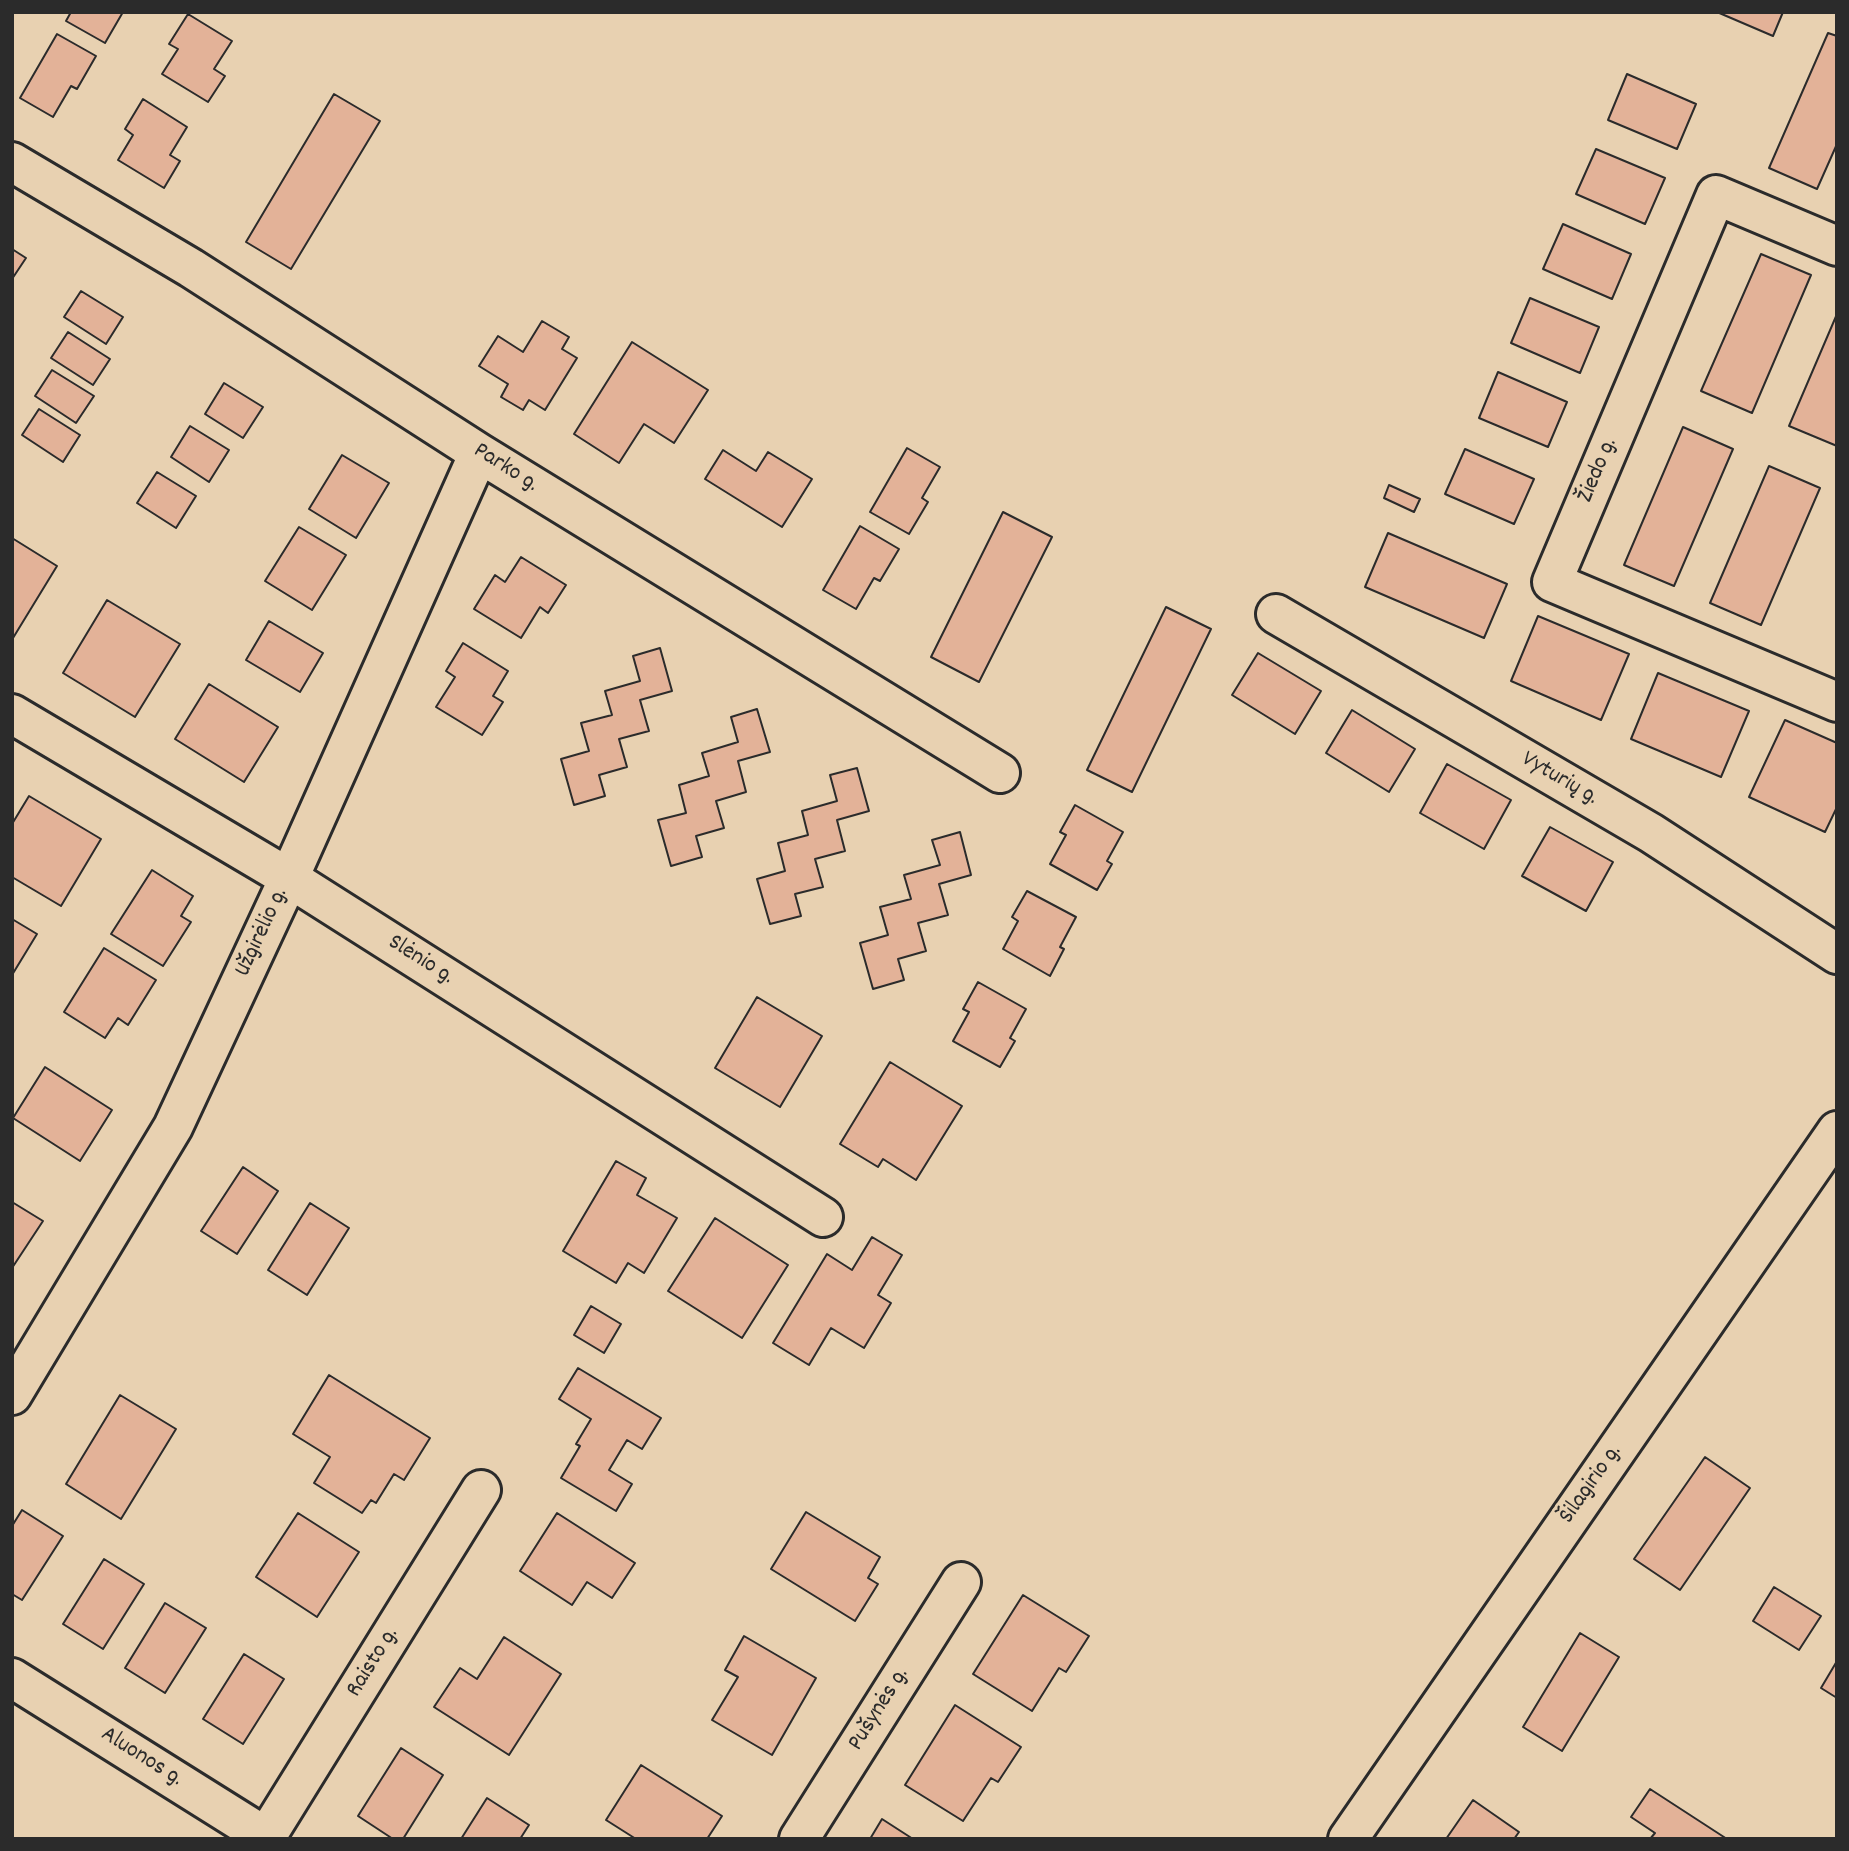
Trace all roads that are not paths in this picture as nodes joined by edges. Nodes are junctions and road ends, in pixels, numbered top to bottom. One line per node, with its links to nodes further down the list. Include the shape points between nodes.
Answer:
1 (12, 162): 3 (street, Parko g., via 191,268)
2 (1837, 246): 5 (street, Žiedo g., via 1716,195 1552,582)
3 (480, 453): 7 (street, Parko g.); 8 (street, Užgirėlio g.)
4 (1276, 614): 9 (street, Vyturių g., via 1651,833)
5 (1837, 702)
6 (12, 714): 8 (street, Slėnio g.)
7 (1000, 773)
8 (289, 878): 11 (street, Slėnio g.); 12 (street, Užgirėlio g., via 173,1127)
9 (1837, 954)
10 (1837, 1131): 18 (street, Šilagirio g.)
11 (823, 1217)
12 (12, 1395)
13 (481, 1490): 16 (street, Raisto g.)
14 (961, 1582): 17 (street, Pušynės g.)
15 (12, 1678): 16 (street, Aluonos g.)
16 (268, 1838)
17 (799, 1839)
18 (1348, 1839)

